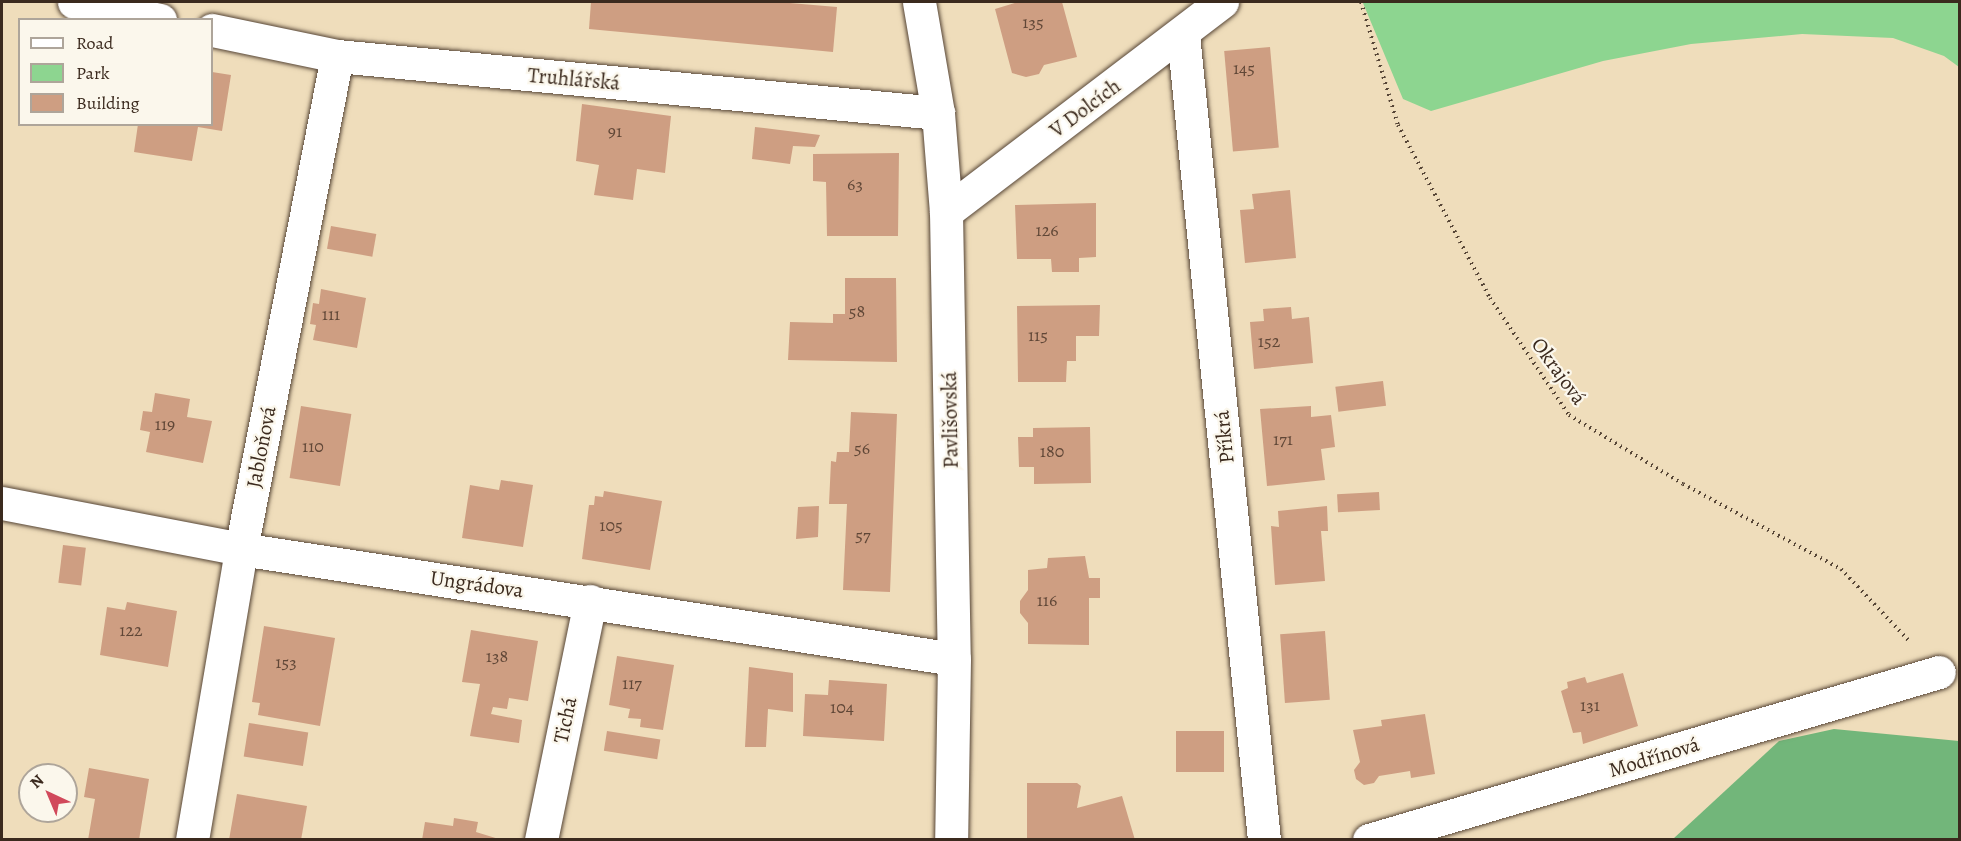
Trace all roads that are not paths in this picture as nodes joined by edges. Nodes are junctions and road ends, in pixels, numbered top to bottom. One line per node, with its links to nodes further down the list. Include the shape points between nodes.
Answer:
1 (74, 2): 4 (street)
2 (919, 2): 8 (street, Pavlišovská)
3 (1222, 2): 6 (street, V Dolcích)
4 (150, 18)
5 (213, 30): 7 (street, Truhlářská)
6 (1183, 34): 9 (street, V Dolcích); 18 (street, Příkrá)
7 (337, 56): 8 (street, Truhlářská); 11 (street, Jabloňová)
8 (939, 113): 9 (street, Pavlišovská)
9 (946, 212): 13 (street, Pavlišovská)
10 (2, 503): 11 (street, Ungrádova)
11 (241, 549): 12 (street, Ungrádova); 15 (street, Jabloňová)
12 (590, 600): 13 (street, Ungrádova); 16 (street, Tichá)
13 (954, 659): 17 (street, Pavlišovská)
14 (1939, 672): 19 (street, Modřínová)
15 (192, 840)
16 (541, 840)
17 (951, 840)
18 (1264, 840)
19 (1369, 840)

